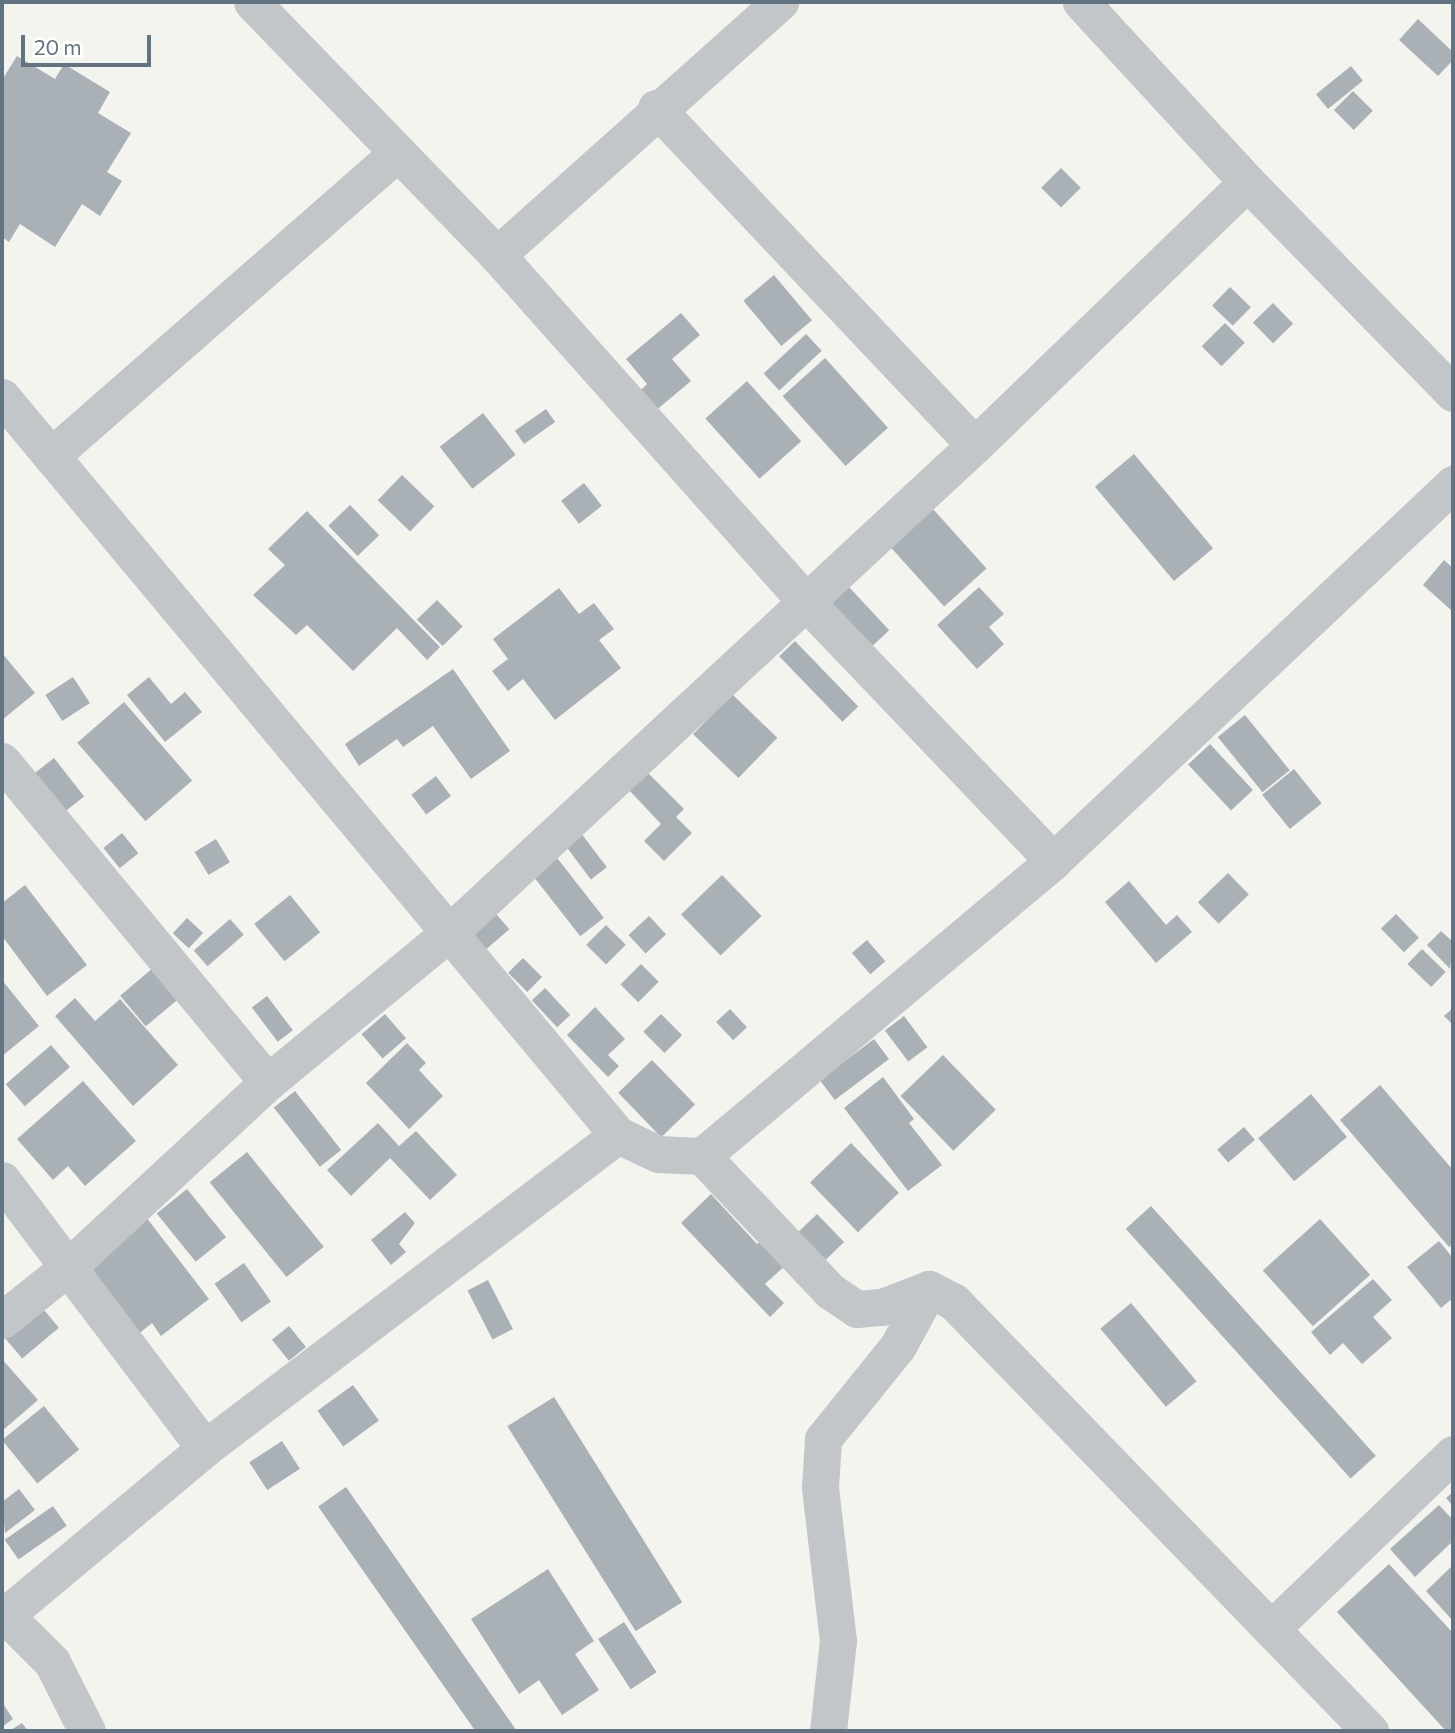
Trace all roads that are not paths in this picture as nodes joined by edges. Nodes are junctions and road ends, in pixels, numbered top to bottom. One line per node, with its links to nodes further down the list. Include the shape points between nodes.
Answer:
1 (252, 2): 5 (street)
2 (780, 2): 4 (street)
3 (1081, 2): 6 (street)
4 (656, 108): 7 (street); 10 (street)
5 (395, 155): 7 (street); 11 (street)
6 (1247, 182): 8 (street); 10 (street)
7 (496, 255): 13 (street)
8 (1453, 393)
9 (2, 397): 11 (street)
10 (975, 445): 13 (street)
11 (51, 456): 16 (street)
12 (1453, 484): 15 (street)
13 (804, 600): 15 (street); 16 (street)
14 (2, 761): 17 (street)
15 (1053, 861): 19 (street)
16 (451, 931): 17 (street); 18 (street)
17 (268, 1082): 21 (street)
18 (618, 1135): 19 (street, via 658,1154); 24 (street)
19 (702, 1156): 22 (street, via 830,1291 857,1310 882,1307)
20 (2, 1180): 21 (street)
21 (67, 1268): 23 (street); 24 (street)
22 (929, 1289): 27 (street, via 954,1302); 29 (street, via 898,1346 823,1439 820,1488 838,1641)
23 (2, 1320)
24 (205, 1448): 26 (street)
25 (1453, 1454): 27 (street)
26 (3, 1615): 28 (street, via 52,1662)
27 (1270, 1629): 30 (street)
28 (87, 1731)
29 (828, 1731)
30 (1370, 1731)

